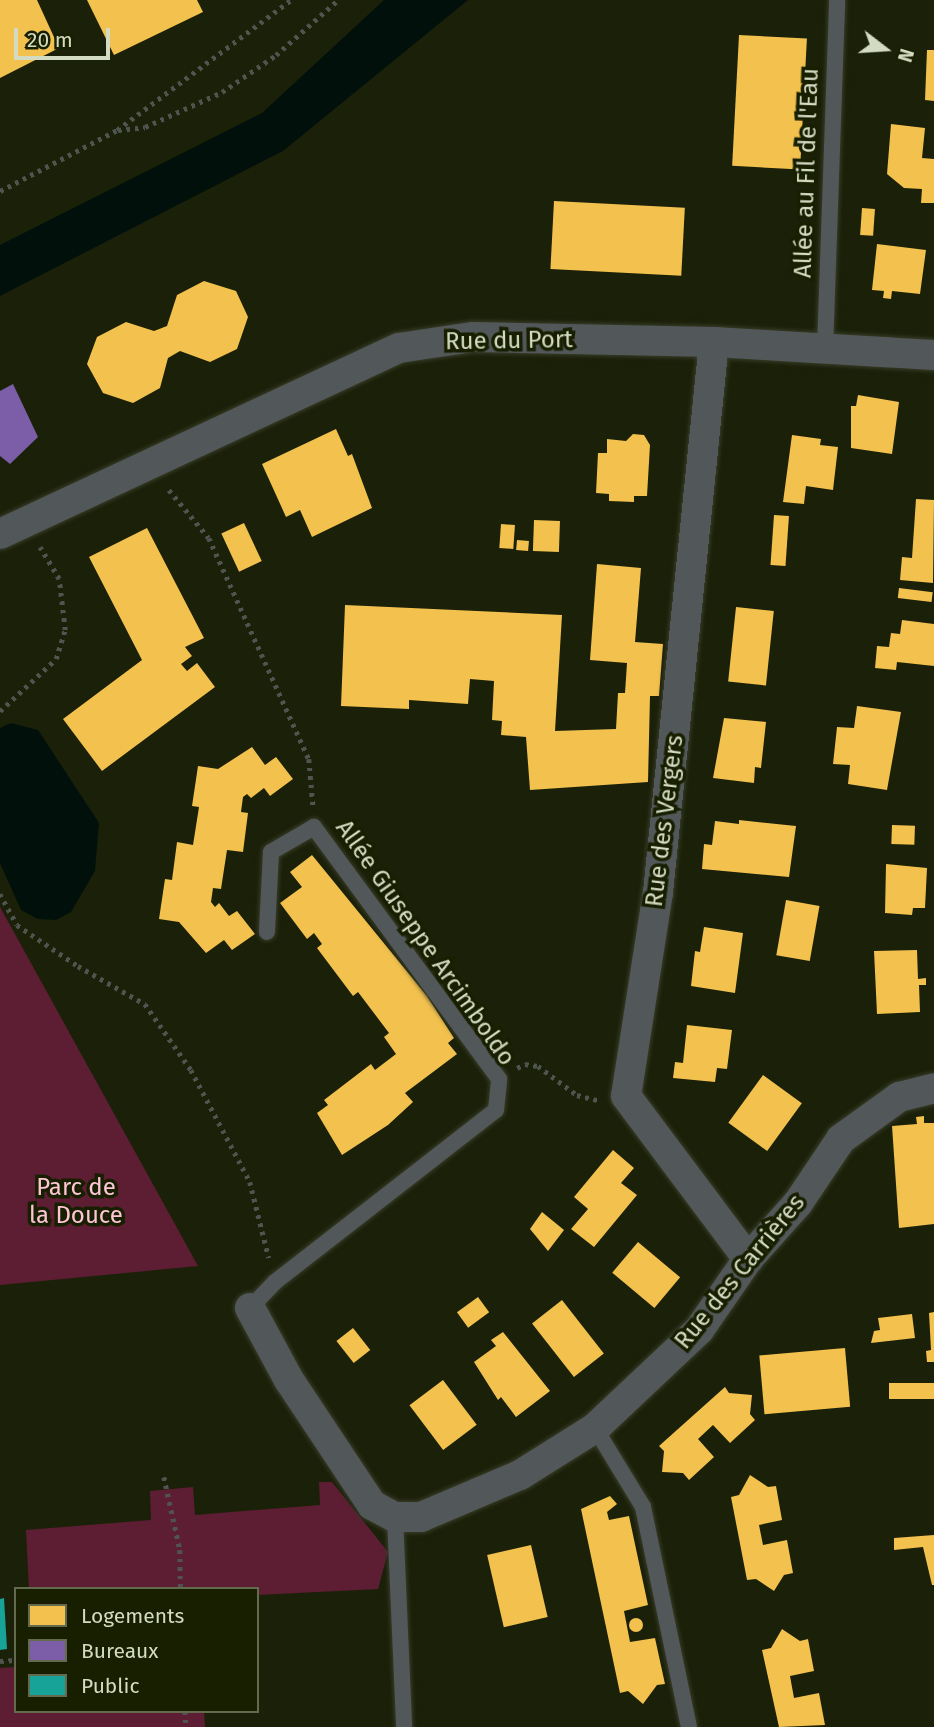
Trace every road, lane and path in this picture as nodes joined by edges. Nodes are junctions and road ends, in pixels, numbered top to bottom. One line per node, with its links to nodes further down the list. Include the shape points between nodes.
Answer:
1 (290, 0): 4 (path)
2 (338, 0): 4 (path, via 276,55 222,92 145,127)
3 (837, 0): 7 (lane, Allée au Fil de l'Eau)
4 (117, 130): 5 (path)
5 (0, 191)
6 (715, 342): 7 (street, Rue du Port); 9 (street, Rue du Port, via 473,337 399,348); 17 (street, Rue des Vergers, via 659,879)
7 (825, 349): 8 (street, Rue du Port)
8 (934, 355)
9 (148, 465): 10 (street, Rue du Port); 12 (path, via 209,538 309,759)
10 (12, 528): 11 (path, via 59,579 65,630 56,659)
11 (0, 711)
12 (314, 827): 14 (lane, Allée Giuseppe Arcimboldo, via 271,852); 15 (lane, Allée Giuseppe Arcimboldo)
13 (0, 894): 19 (path, via 17,925 78,967 145,1004 191,1070 250,1182)
14 (267, 932)
15 (499, 1079): 17 (path, via 525,1064 538,1066 590,1100); 19 (lane, Allée Giuseppe Arcimboldo, via 496,1110)
16 (934, 1088): 18 (street, Rue des Carrières, via 899,1097 841,1139 799,1203)
17 (626, 1096): 18 (street)
18 (748, 1259): 21 (street, Rue des Carrières, via 699,1330)
19 (275, 1282): 20 (lane, Allée Giuseppe Arcimboldo)
20 (250, 1308): 23 (street, via 342,1465 372,1505)
21 (595, 1428): 23 (street, Rue des Carrières, via 520,1475 457,1505 421,1517); 26 (lane, via 643,1507)
22 (164, 1477): 24 (path, via 180,1550)
23 (395, 1517): 25 (lane)
24 (181, 1587)
25 (404, 1727)
26 (689, 1727)

